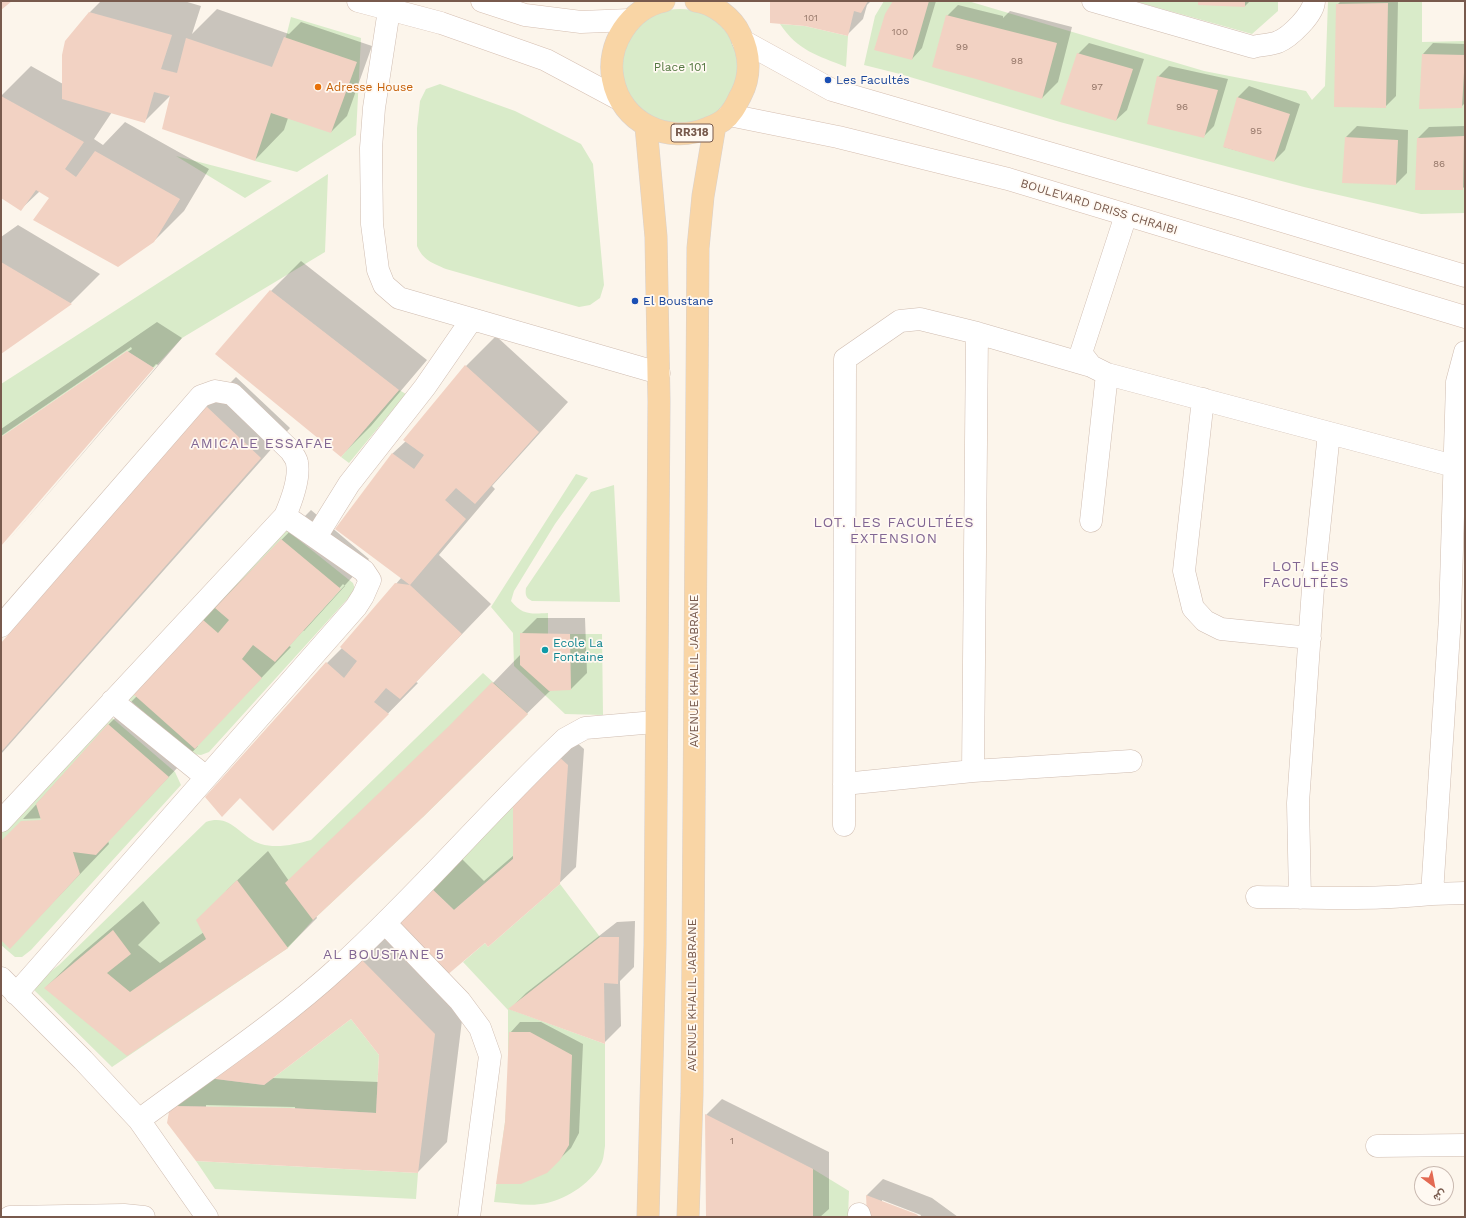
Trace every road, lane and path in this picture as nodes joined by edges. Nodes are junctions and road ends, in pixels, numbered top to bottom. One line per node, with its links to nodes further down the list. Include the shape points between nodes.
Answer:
1 (358, 1): 8 (street, RR318)
2 (482, 1): 9 (street, via 525,14 581,22)
3 (696, 1): 7 (main road)
4 (1093, 1): 5 (street, via 1253,47 1279,42 1302,24 1314,8)
5 (1314, 1)
6 (659, 2): 9 (main road, RR318)
7 (722, 8): 10 (main road)
8 (389, 10): 11 (street, RR318, via 441,24 546,60); 17 (street, via 374,108 371,148 372,224 378,270 384,285 399,298)
9 (630, 20): 11 (main road, RR318, via 618,38 612,58 613,79)
10 (743, 41): 12 (main road, via 748,56 746,86); 15 (street, via 832,90)
11 (619, 99): 13 (main road, RR318, via 630,114)
12 (722, 120): 13 (main road, RR318, via 699,132 681,135 663,133); 14 (street, BOULEVARD DRISS CHRAIBI, via 838,137 1008,179); 53 (main road, AVENUE KHALIL JABRANE, via 703,196 698,248 692,1080)
13 (646, 126): 21 (main road, via 656,237)
14 (1126, 215): 16 (street, BOULEVARD DRISS CHRAIBI); 20 (street, via 1081,352)
15 (1465, 276)
16 (1465, 317)
17 (472, 319): 21 (street); 27 (street, via 424,387 348,484)
18 (978, 333): 20 (street); 33 (street); 35 (street, via 920,319 900,321 845,359)
19 (1465, 352): 24 (street, via 1457,382)
20 (1099, 370): 22 (street); 26 (street)
21 (658, 373): 31 (main road)
22 (1203, 399): 23 (street); 29 (street, via 1184,571 1193,608 1205,621 1221,629)
23 (1330, 433): 24 (street); 29 (street)
24 (1454, 466): 39 (street, via 1450,617)
25 (285, 516): 27 (street); 28 (street, via 296,484 297,463 291,451 232,394 215,391 201,396); 30 (street)
26 (1091, 522)
27 (316, 537): 34 (street, via 364,571 370,580 363,596)
28 (1, 626)
29 (1310, 638): 41 (street, via 1298,802)
30 (112, 701): 34 (street); 36 (street)
31 (655, 722): 42 (street, via 585,728 566,739); 52 (main road, via 655,946)
32 (1130, 761): 33 (street)
33 (973, 771): 35 (street)
34 (206, 777): 44 (street)
35 (844, 784): 37 (street)
36 (1, 820)
37 (844, 825)
38 (1465, 893): 39 (street)
39 (1432, 894): 41 (street, via 1395,898)
40 (1257, 897): 41 (street)
41 (1300, 898)
42 (386, 924): 45 (street, via 299,1002); 51 (street, via 460,1001 480,1028 490,1056)
43 (1, 978): 44 (street)
44 (16, 994): 45 (street, via 83,1060)
45 (138, 1120): 50 (street)
46 (1465, 1145): 47 (street)
47 (1378, 1146)
48 (10, 1217): 49 (street)
49 (144, 1217)
50 (207, 1217)
51 (470, 1217)
52 (648, 1217)
53 (688, 1217)

